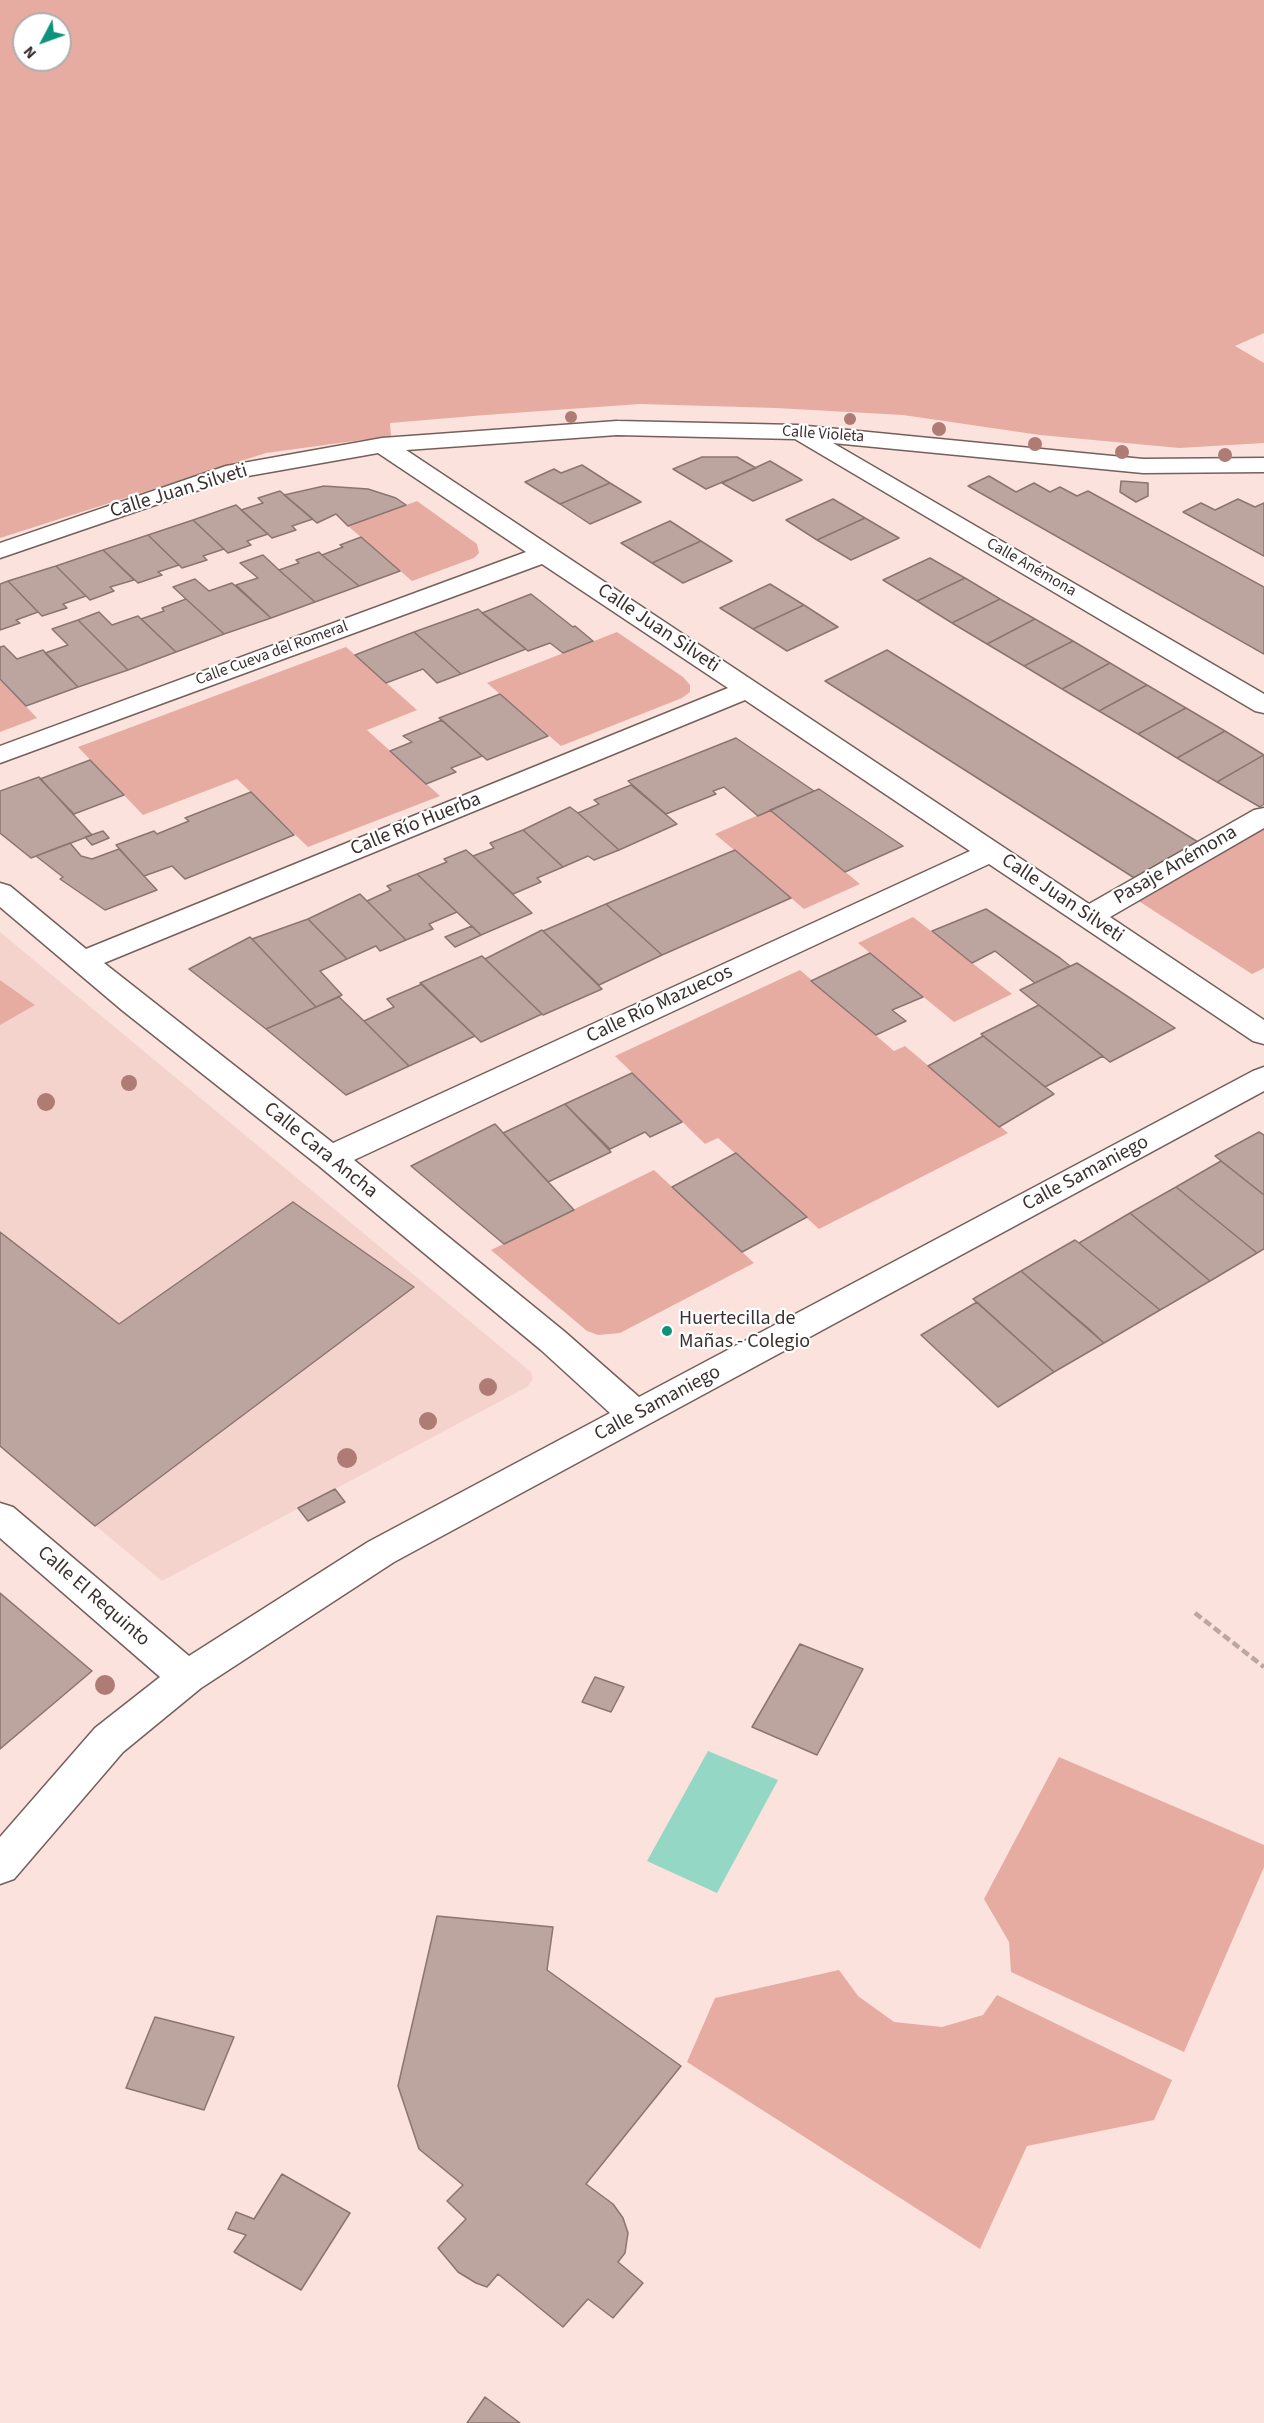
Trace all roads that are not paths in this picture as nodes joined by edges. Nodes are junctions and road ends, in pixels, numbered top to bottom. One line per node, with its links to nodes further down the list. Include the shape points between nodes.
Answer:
1 (797, 432): 2 (street, Calle Violeta, via 616,428); 3 (street, Calle Violeta, via 1143,466); 7 (street, Calle Anémona)
2 (382, 445): 4 (street, Calle Juan Silveti, via 226,473); 5 (street, Calle Juan Silveti)
3 (1264, 465)
4 (0, 551)
5 (545, 554): 6 (street, Calle Juan Silveti); 8 (street, Calle Cueva del Romeral)
6 (749, 689): 10 (street, Calle Juan Silveti); 13 (street, Calle Río Huerba)
7 (1264, 705)
8 (0, 755)
9 (1264, 816): 12 (street, Pasaje Anémona)
10 (991, 852): 12 (street, Calle Juan Silveti); 16 (street, Calle Río Mazuecos)
11 (0, 892): 13 (street, Calle Cara Ancha)
12 (1088, 917): 14 (street, Calle Juan Silveti)
13 (83, 961): 16 (street, Calle Cara Ancha)
14 (1264, 1034)
15 (1264, 1078): 17 (street, Calle Samaniego)
16 (330, 1158): 17 (street, Calle Cara Ancha, via 553,1341)
17 (636, 1416): 19 (street, Calle Samaniego, via 381,1552)
18 (0, 1517): 19 (street, Calle El Requinto)
19 (187, 1677): 20 (street, Calle Samaniego, via 109,1740)
20 (0, 1866)

